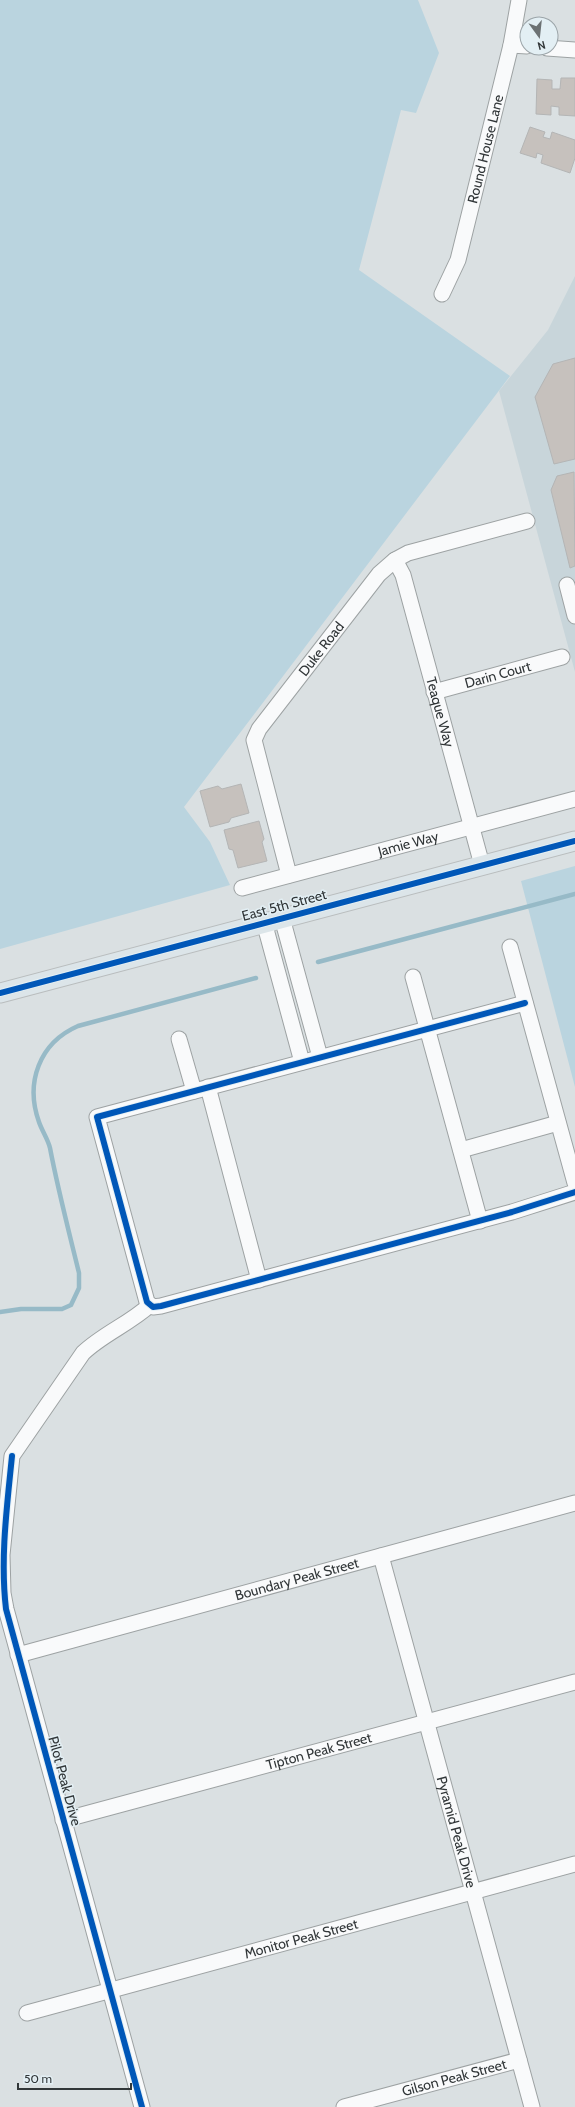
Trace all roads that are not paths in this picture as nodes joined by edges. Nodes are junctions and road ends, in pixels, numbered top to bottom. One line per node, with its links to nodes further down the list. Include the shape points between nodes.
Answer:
1 (519, 0): 2 (street, Round House Lane)
2 (511, 45): 3 (street); 6 (street, Round House Lane, via 458,260)
3 (519, 46)
4 (559, 49): 5 (street)
5 (575, 50)
6 (442, 294)
7 (527, 521): 8 (street, Duke Road, via 408,552)
8 (395, 560): 12 (street, Teaque Way, via 403,575); 17 (street, Duke Road, via 379,574 258,729 254,740)
9 (568, 585): 10 (street)
10 (575, 616)
11 (562, 657): 12 (street, Darin Court)
12 (434, 692): 14 (street, Teaque Way)
13 (575, 800): 14 (street, Jamie Way)
14 (471, 827): 16 (street, Teaque Way); 17 (street, Jamie Way)
15 (575, 841): 16 (main road, East 5th Street)
16 (482, 865): 19 (main road, East 5th Street)
17 (289, 875): 18 (street, Jamie Way)
18 (242, 888)
19 (273, 920): 22 (main road, East 5th Street); 24 (street); 25 (street)
20 (510, 947): 23 (street)
21 (413, 977): 26 (street)
22 (0, 993)
23 (525, 1002): 26 (street); 31 (street)
24 (309, 1015): 25 (street); 28 (street)
25 (290, 1020): 29 (street)
26 (427, 1029): 28 (street); 32 (street)
27 (180, 1039): 30 (street)
28 (320, 1057): 29 (street)
29 (302, 1062): 30 (street)
30 (201, 1089): 36 (street); 37 (street, via 97,1117)
31 (558, 1123): 32 (street); 33 (street)
32 (460, 1150): 35 (street)
33 (575, 1183)
34 (575, 1192): 35 (street, via 537,1206)
35 (480, 1221): 36 (street)
36 (259, 1280): 37 (street, via 161,1306)
37 (150, 1306): 40 (street, Pilot Peak Drive, via 83,1353 12,1456 2,1576 6,1609)
38 (575, 1503): 39 (street, Boundary Peak Street)
39 (381, 1556): 40 (street, Boundary Peak Street); 42 (street, Pyramid Peak Drive)
40 (18, 1655): 43 (street, Pilot Peak Drive)
41 (575, 1682): 42 (street, Tipton Peak Street)
42 (426, 1722): 43 (street, Tipton Peak Street); 45 (street, Pyramid Peak Drive)
43 (63, 1820): 46 (street, Pilot Peak Drive)
44 (575, 1864): 45 (street, Monitor Peak Street)
45 (472, 1892): 46 (street, Monitor Peak Street); 48 (street, Pyramid Peak Drive)
46 (110, 1990): 47 (street, Monitor Peak Street); 49 (street, Pilot Peak Drive)
47 (27, 2013)
48 (519, 2060): 50 (street, Gilson Peak Street); 51 (street, Pyramid Peak Drive)
49 (142, 2107)
50 (344, 2107)
51 (532, 2107)

